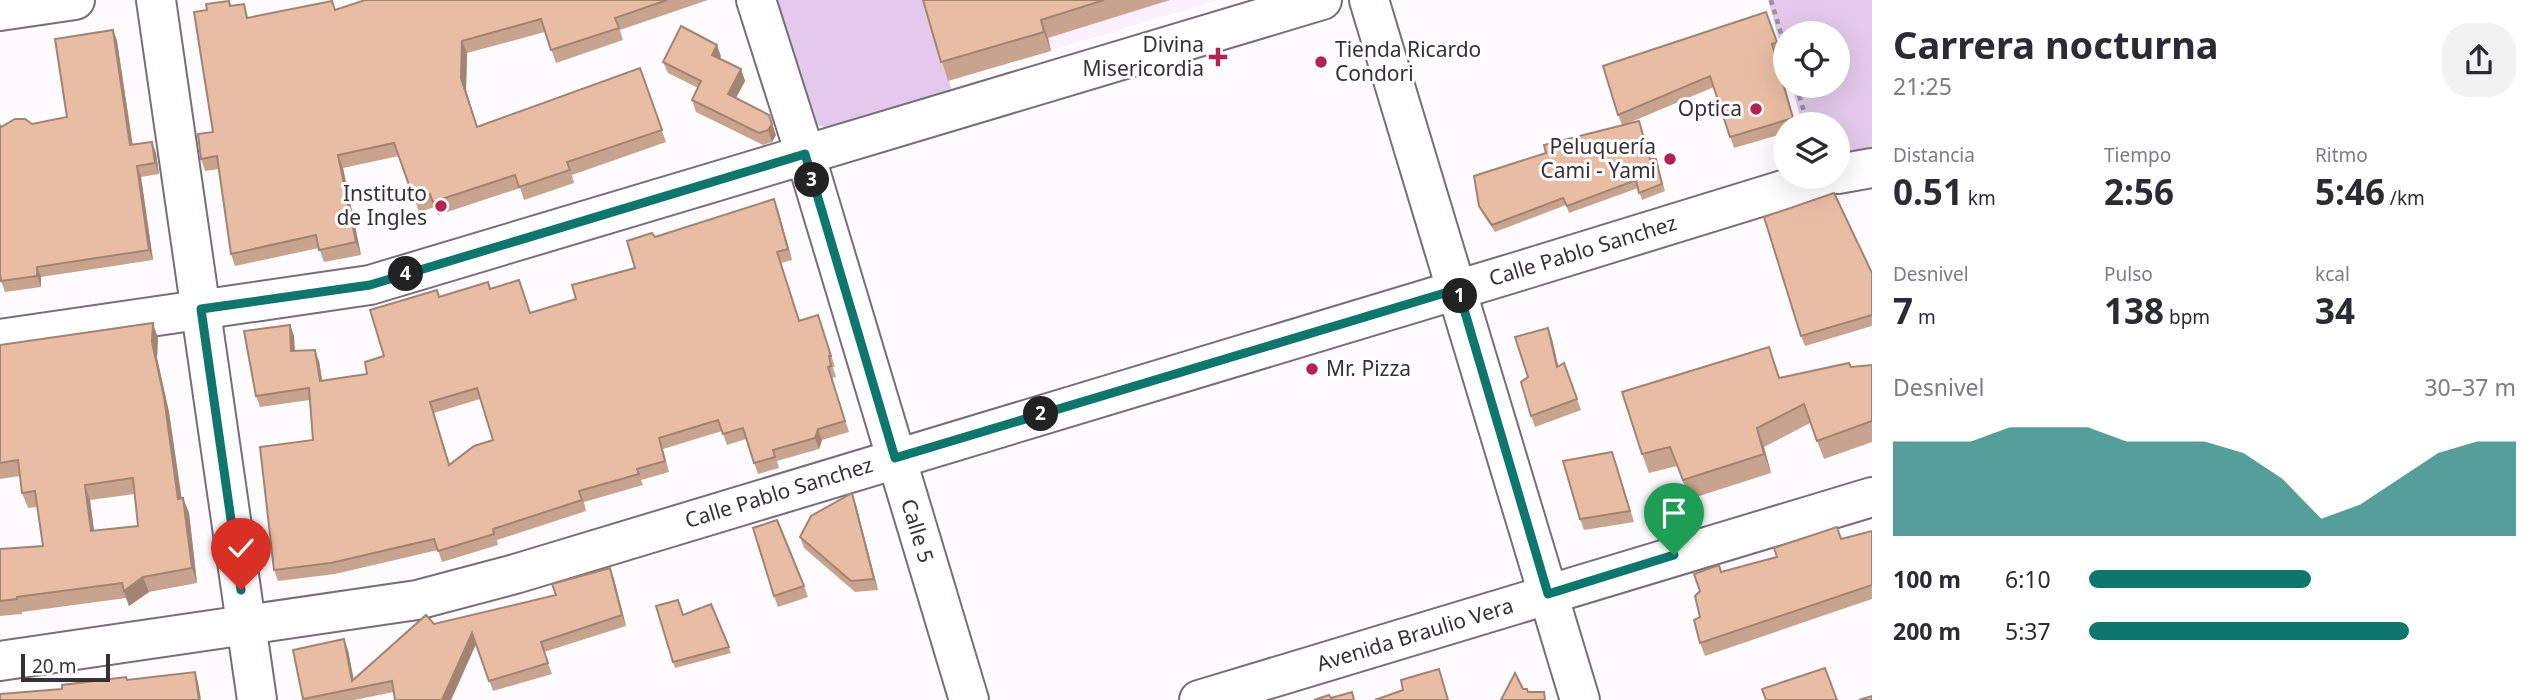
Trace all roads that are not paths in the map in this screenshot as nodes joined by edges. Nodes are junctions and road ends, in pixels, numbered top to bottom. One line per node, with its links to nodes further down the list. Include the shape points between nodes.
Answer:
1 (75, 0): 6 (street)
2 (156, 0): 12 (street)
3 (756, 0): 7 (street, Calle 5)
4 (1322, 0): 7 (street)
5 (1369, 0): 11 (street)
6 (0, 11)
7 (805, 154): 12 (street, via 370,285); 14 (street, Calle 5)
8 (1872, 168): 9 (street)
9 (1850, 172)
10 (1786, 189): 11 (street, Calle Pablo Sanchez)
11 (1458, 289): 14 (street, Calle Pablo Sanchez); 16 (street)
12 (201, 309): 13 (street); 17 (street)
13 (0, 339)
14 (895, 458): 17 (street, Calle Pablo Sanchez, via 417,600); 20 (street, Calle 5)
15 (1872, 497): 16 (street, Avenida Braulio Vera)
16 (1548, 594): 21 (street, Avenida Braulio Vera); 22 (street)
17 (246, 625): 18 (street, Calle Pablo Sanchez); 19 (street)
18 (0, 661)
19 (257, 700)
20 (970, 700)
21 (1199, 700)
22 (1580, 700)

